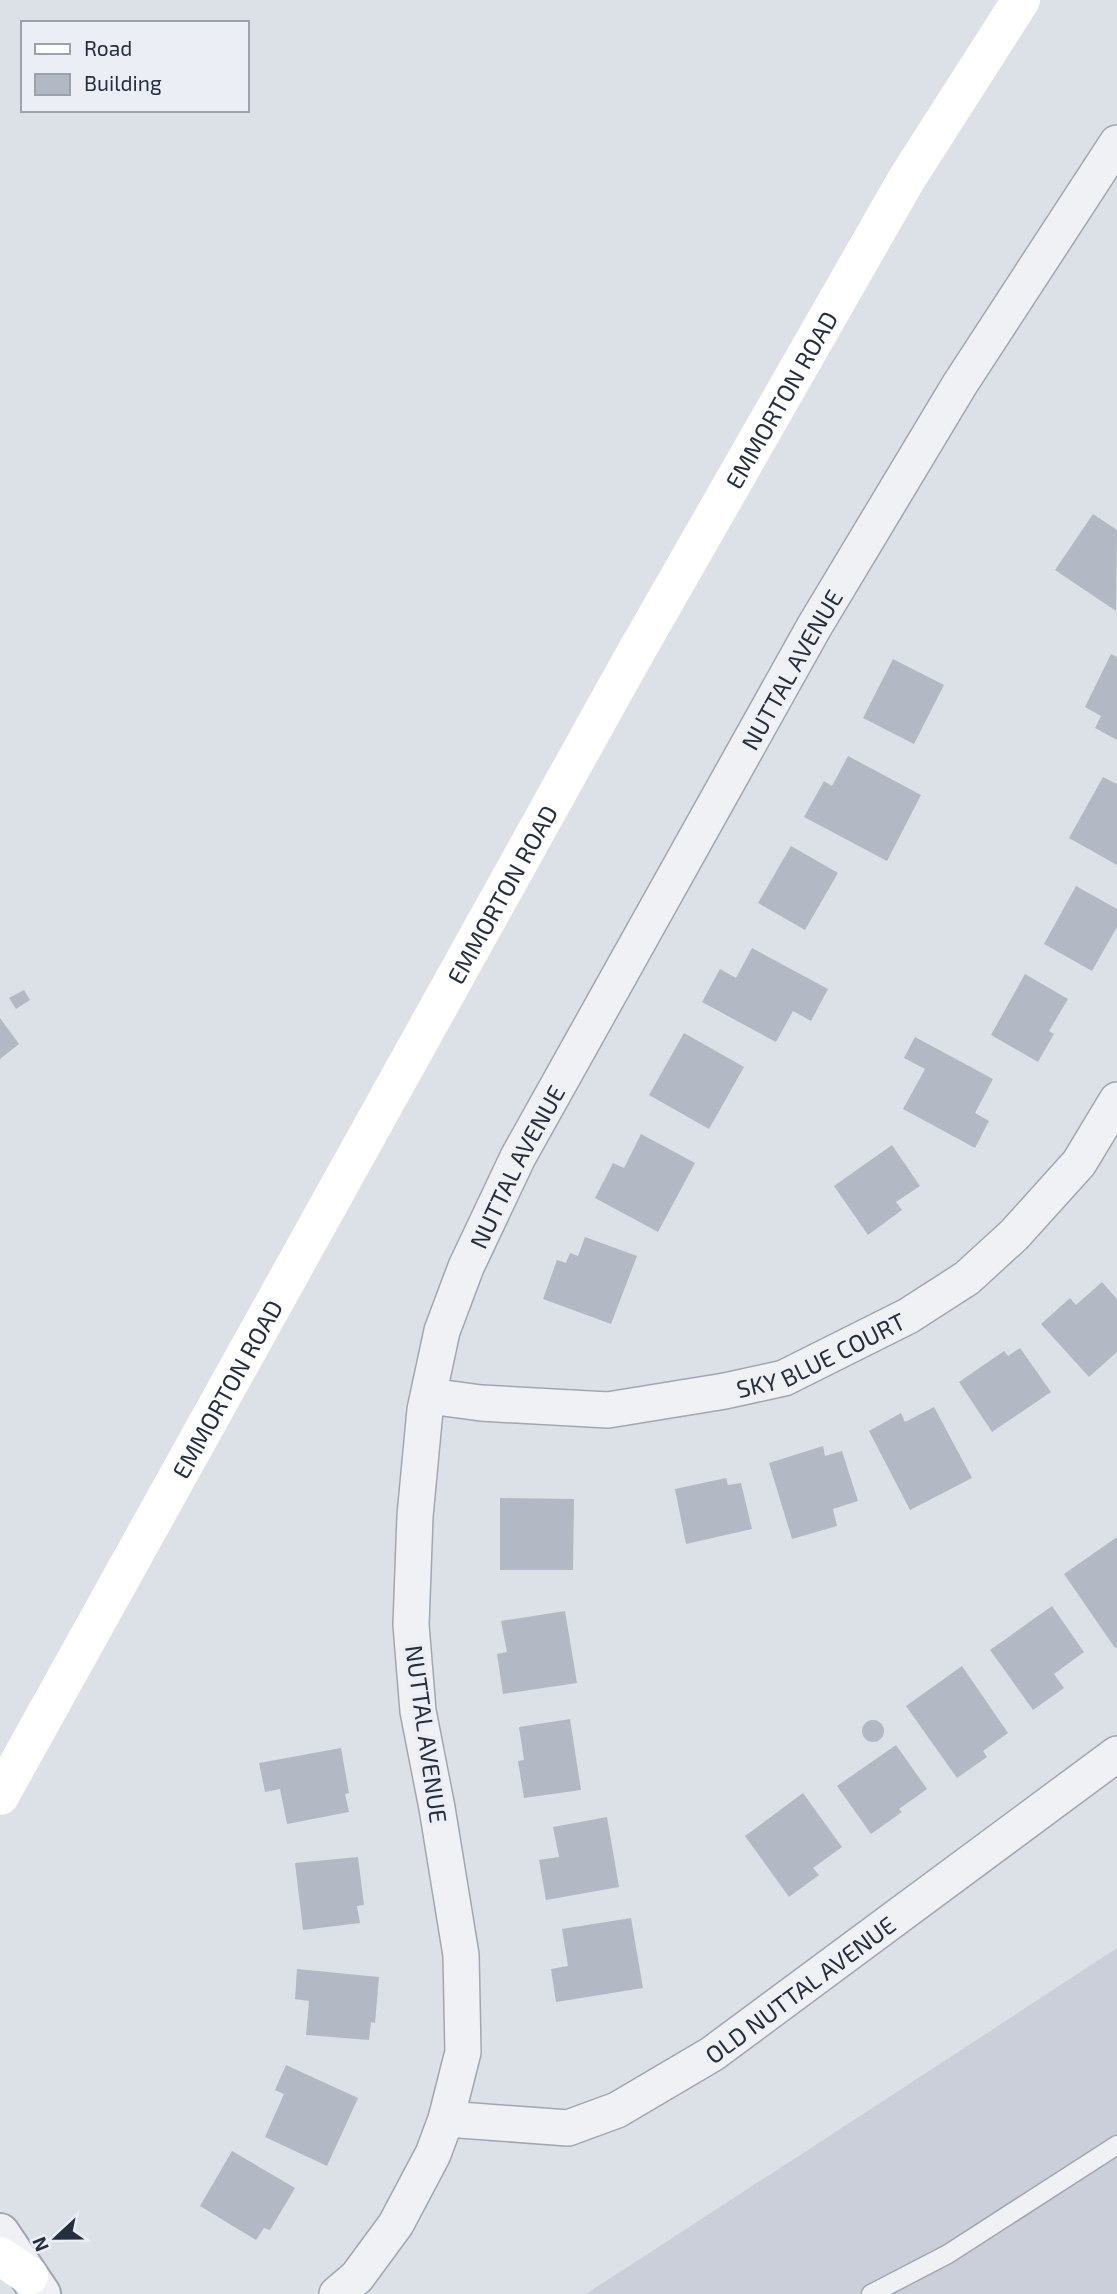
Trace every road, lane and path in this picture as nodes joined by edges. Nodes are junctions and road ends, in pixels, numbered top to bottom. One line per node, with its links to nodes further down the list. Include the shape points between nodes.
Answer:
1 (1021, 0): 5 (main road, EMMORTON ROAD, via 906,180 632,659)
2 (1117, 143): 4 (street, NUTTAL AVENUE, via 960,384 814,627 518,1157 456,1293 442,1331)
3 (1117, 1100): 4 (street, SKY BLUE COURT, via 1079,1163 1014,1235 967,1278 908,1316 784,1378 608,1410)
4 (429, 1396): 9 (street, NUTTAL AVENUE, via 415,1516 411,1625 418,1711 461,1955 463,2052)
5 (33, 1737): 7 (main road); 8 (main road, EMMORTON ROAD)
6 (1117, 1754): 9 (street, OLD NUTTAL AVENUE, via 712,2054 617,2110 568,2128)
7 (0, 1765)
8 (0, 1797)
9 (446, 2119): 13 (street, NUTTAL AVENUE, via 396,2224 357,2277)
10 (1117, 2146): 14 (lane, via 948,2254)
11 (0, 2232): 12 (street)
12 (23, 2275)
13 (337, 2294)
14 (871, 2294)

